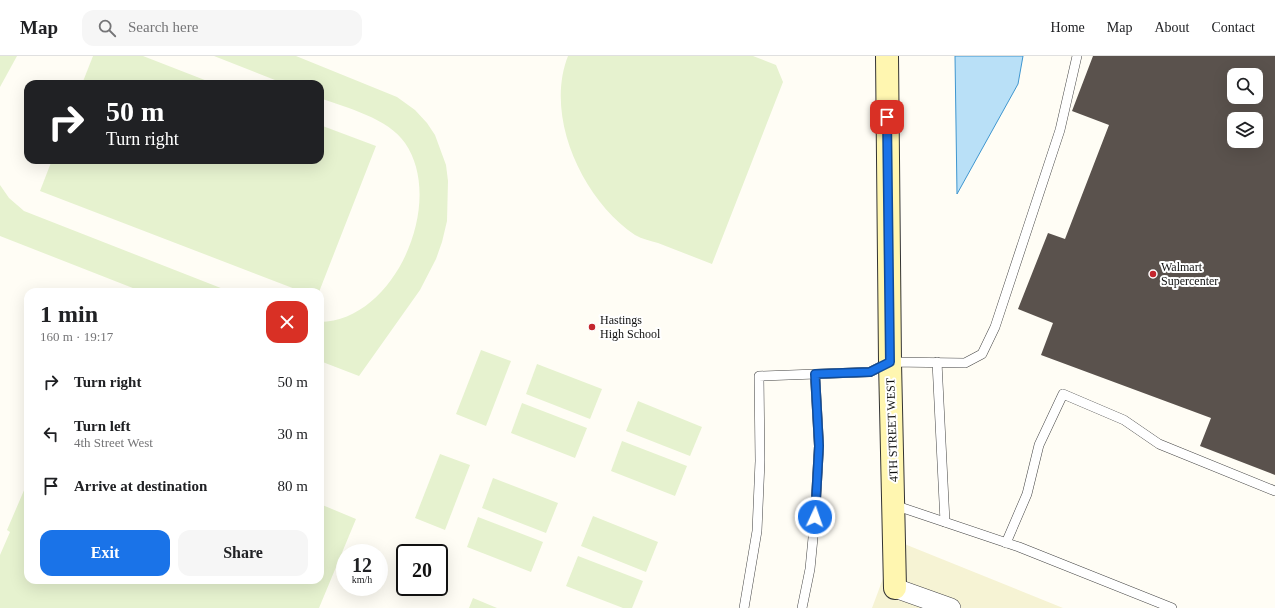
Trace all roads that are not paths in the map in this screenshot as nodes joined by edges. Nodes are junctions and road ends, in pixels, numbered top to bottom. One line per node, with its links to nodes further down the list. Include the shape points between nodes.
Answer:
1 (887, 56): 3 (street, 4TH STREET WEST)
2 (1078, 56): 4 (lane, via 1060,130 995,327 982,354 965,363)
3 (890, 362): 4 (lane); 5 (lane, via 870,372); 7 (street, 4TH STREET WEST)
4 (937, 362): 8 (lane)
5 (815, 374): 11 (lane, via 759,376 760,461 757,531); 12 (lane, via 819,446 810,569)
6 (1275, 491): 9 (lane, via 1159,444 1124,420 1063,394 1039,446 1027,494)
7 (894, 505): 8 (lane); 10 (street, 4TH STREET WEST)
8 (945, 522): 9 (lane)
9 (1006, 543): 14 (lane)
10 (895, 588): 13 (street)
11 (744, 608)
12 (802, 608)
13 (951, 608)
14 (1172, 608)

